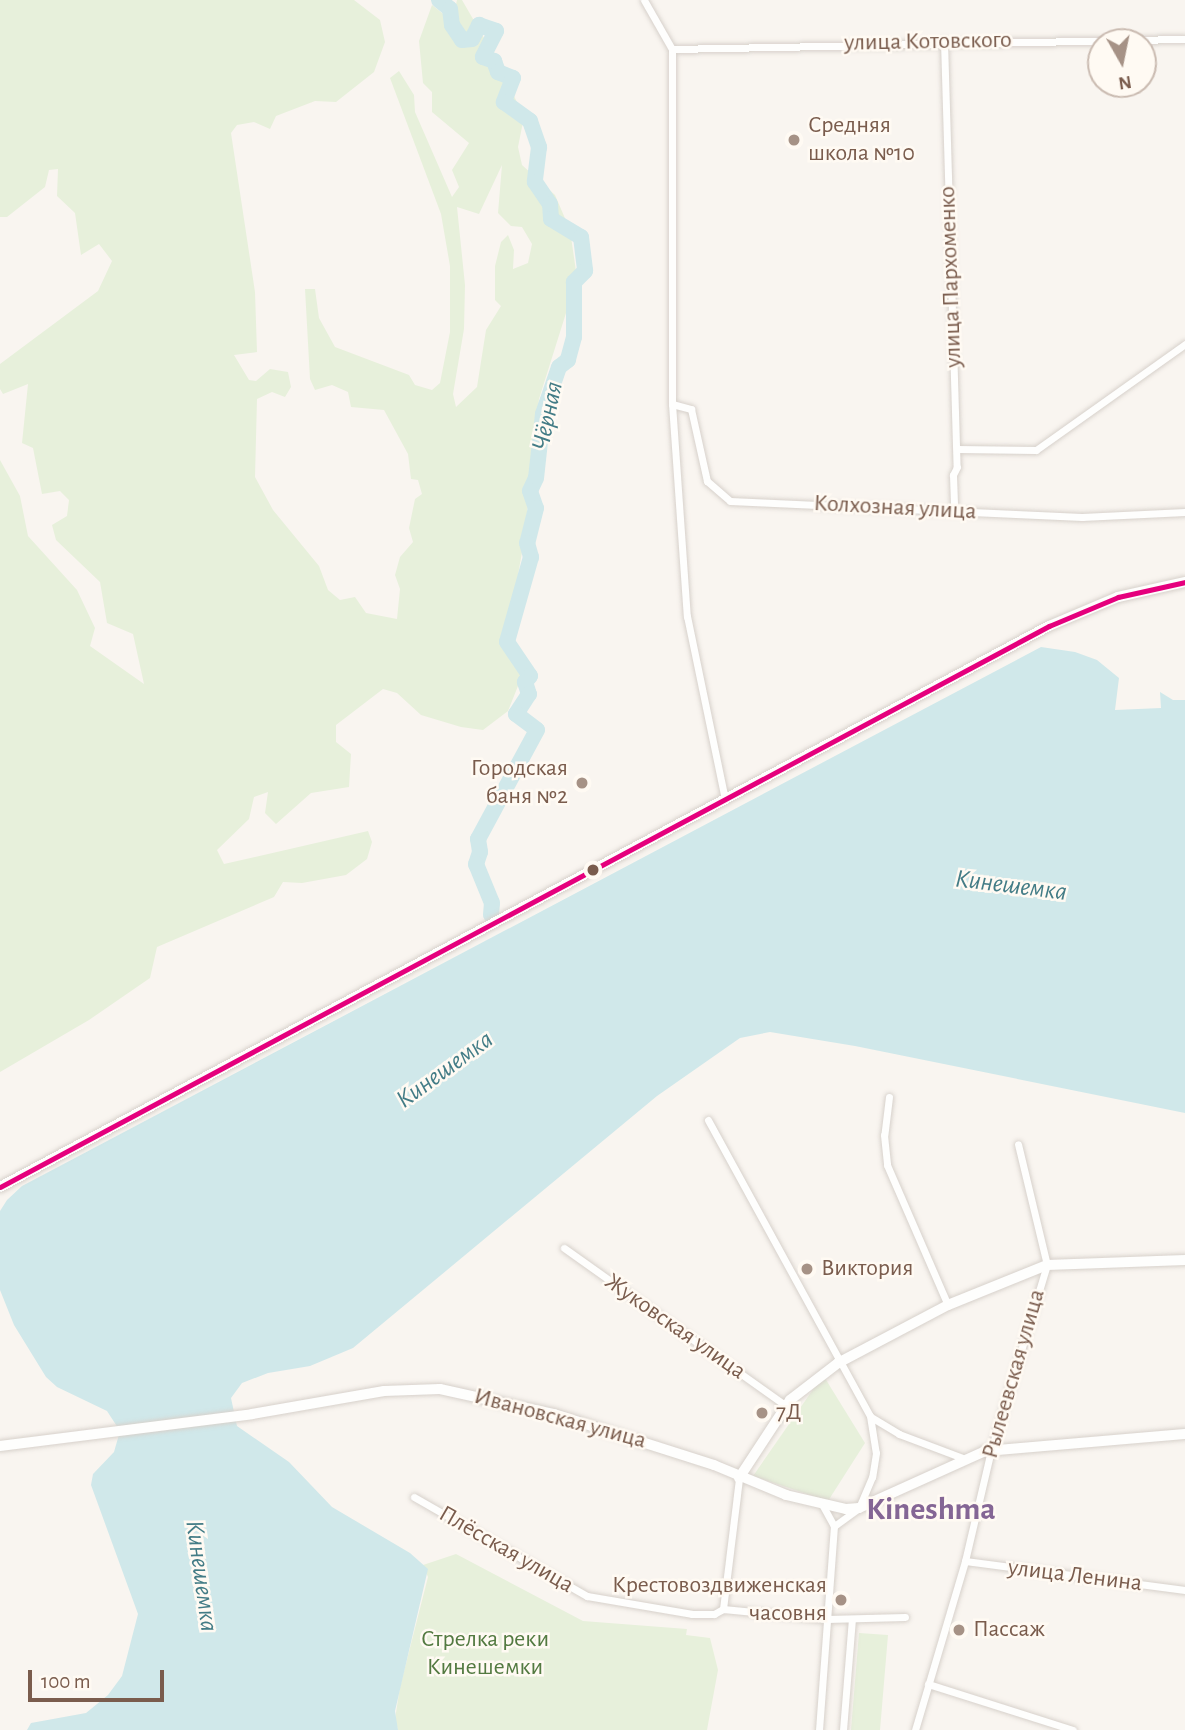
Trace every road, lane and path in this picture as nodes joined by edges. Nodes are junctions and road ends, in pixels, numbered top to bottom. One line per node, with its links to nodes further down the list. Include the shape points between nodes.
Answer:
1 (644, 0): 4 (street)
2 (1185, 38): 3 (street, улица Котовского)
3 (943, 41): 4 (street, улица Котовского); 7 (street, улица Пархоменко)
4 (672, 49): 6 (street)
5 (1185, 344): 7 (street, via 1036,450)
6 (672, 404): 8 (street, Колхозная улица, via 691,409 707,481 730,501); 11 (street, via 687,615)
7 (957, 449): 8 (street, улица Пархоменко)
8 (954, 511): 9 (street, Колхозная улица, via 1082,517)
9 (1185, 512)
10 (1185, 582): 11 (street, via 1118,597 1049,626)
11 (725, 800): 15 (street)
12 (889, 1097): 19 (street, via 884,1135 887,1165)
13 (708, 1120): 20 (street)
14 (1017, 1144): 18 (street, Рылеевская улица)
15 (0, 1187)
16 (564, 1248): 21 (street, Жуковская улица)
17 (1185, 1259): 18 (street)
18 (1047, 1265): 19 (street); 25 (street, Рылеевская улица)
19 (948, 1305): 20 (street)
20 (838, 1363): 21 (street); 22 (street)
21 (786, 1406): 27 (street)
22 (870, 1416): 26 (street, via 899,1434); 30 (street, via 875,1465)
23 (1185, 1434): 25 (street)
24 (0, 1446): 27 (street, Ивановская улица, via 384,1391 440,1388 554,1413 714,1465)
25 (991, 1450): 26 (street); 32 (street, Рылеевская улица)
26 (965, 1459): 30 (street)
27 (739, 1478): 29 (street, Ивановская улица); 34 (street)
28 (414, 1497): 34 (street, Плёсская улица, via 587,1596 692,1614 714,1614)
29 (823, 1506): 30 (street, Ивановская улица); 31 (street)
30 (859, 1508): 31 (street)
31 (834, 1526): 36 (street)
32 (965, 1562): 33 (street, улица Ленина); 38 (street, Рылеевская улица)
33 (1185, 1590)
34 (723, 1609): 36 (street, Плёсская улица)
35 (905, 1617): 37 (street, Плёсская улица)
36 (827, 1619): 37 (street, Плёсская улица); 39 (street)
37 (852, 1619): 40 (street)
38 (928, 1684): 41 (street, Рылеевская улица); 42 (street)
39 (819, 1730)
40 (843, 1730)
41 (915, 1730)
42 (1073, 1730)

